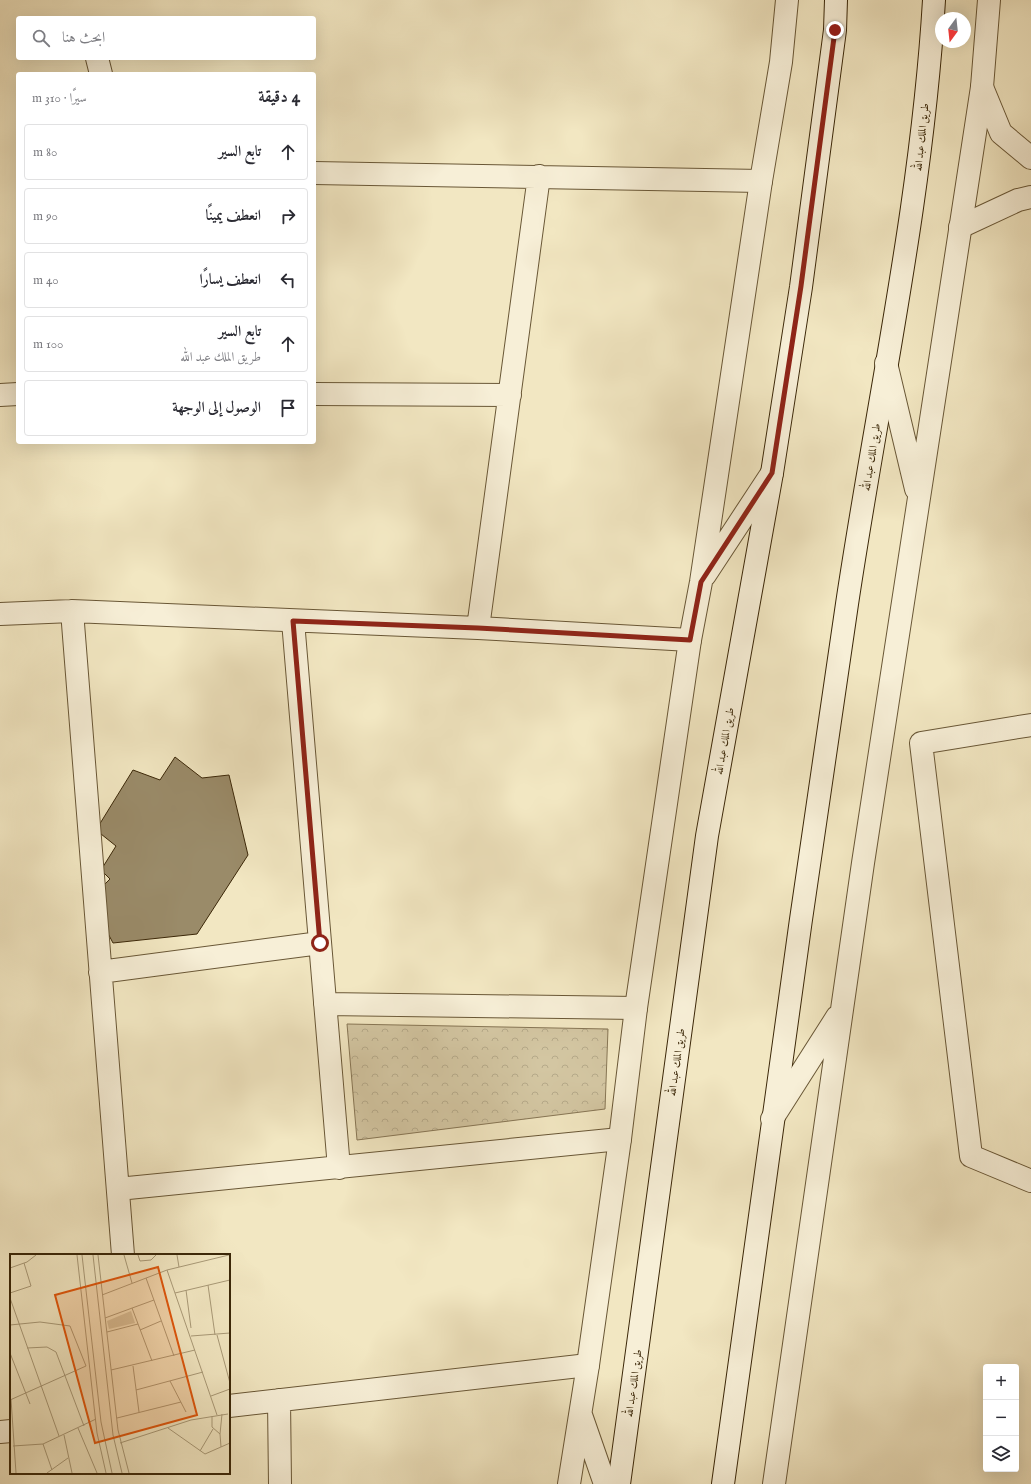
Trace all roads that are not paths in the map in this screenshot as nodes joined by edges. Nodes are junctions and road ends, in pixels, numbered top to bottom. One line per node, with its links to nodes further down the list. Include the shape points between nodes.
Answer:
1 (787, 0): 11 (street, via 781,62)
2 (836, 0): 19 (street, طريق الملك عبد الله, via 835,30 803,271)
3 (934, 0): 14 (street, طريق الملك عبد الله, via 916,183)
4 (988, 0): 7 (street)
5 (98, 60): 6 (street)
6 (100, 72)
7 (982, 87): 8 (street, via 1001,133); 13 (street)
8 (1031, 158)
9 (316, 173): 10 (street)
10 (539, 176): 11 (street); 18 (street)
11 (761, 181): 21 (street)
12 (1031, 197): 13 (street, via 1018,200)
13 (960, 227): 20 (street)
14 (886, 363): 20 (street); 33 (street, طريق الملك عبد الله, via 847,600)
15 (0, 394): 16 (street)
16 (16, 394)
17 (316, 394): 18 (street)
18 (510, 395): 25 (street)
19 (772, 473): 21 (street); 48 (street, طريق الملك عبد الله, via 707,836)
20 (918, 500): 32 (street)
21 (701, 582): 26 (street)
22 (72, 611): 23 (street); 24 (street); 29 (street)
23 (0, 614)
24 (293, 621): 25 (street); 28 (street)
25 (478, 628): 26 (street)
26 (690, 640): 31 (street)
27 (1031, 724): 36 (street, via 920,744 971,1156)
28 (320, 943): 29 (street); 30 (street)
29 (100, 972): 37 (street)
30 (325, 1004): 31 (street); 35 (street)
31 (636, 1008): 34 (street)
32 (841, 1010): 33 (street); 50 (street)
33 (772, 1119): 49 (street, طريق الملك عبد الله)
34 (620, 1140): 35 (street); 39 (street)
35 (339, 1168): 37 (street)
36 (1031, 1182)
37 (118, 1190): 38 (street)
38 (123, 1254)
39 (588, 1365): 40 (street); 42 (street)
40 (279, 1400): 41 (street); 45 (street)
41 (230, 1406)
42 (580, 1412): 46 (street); 47 (street)
43 (10, 1430): 44 (street)
44 (0, 1432)
45 (280, 1484)
46 (569, 1484)
47 (605, 1484)
48 (619, 1484)
49 (723, 1484)
50 (774, 1484)

